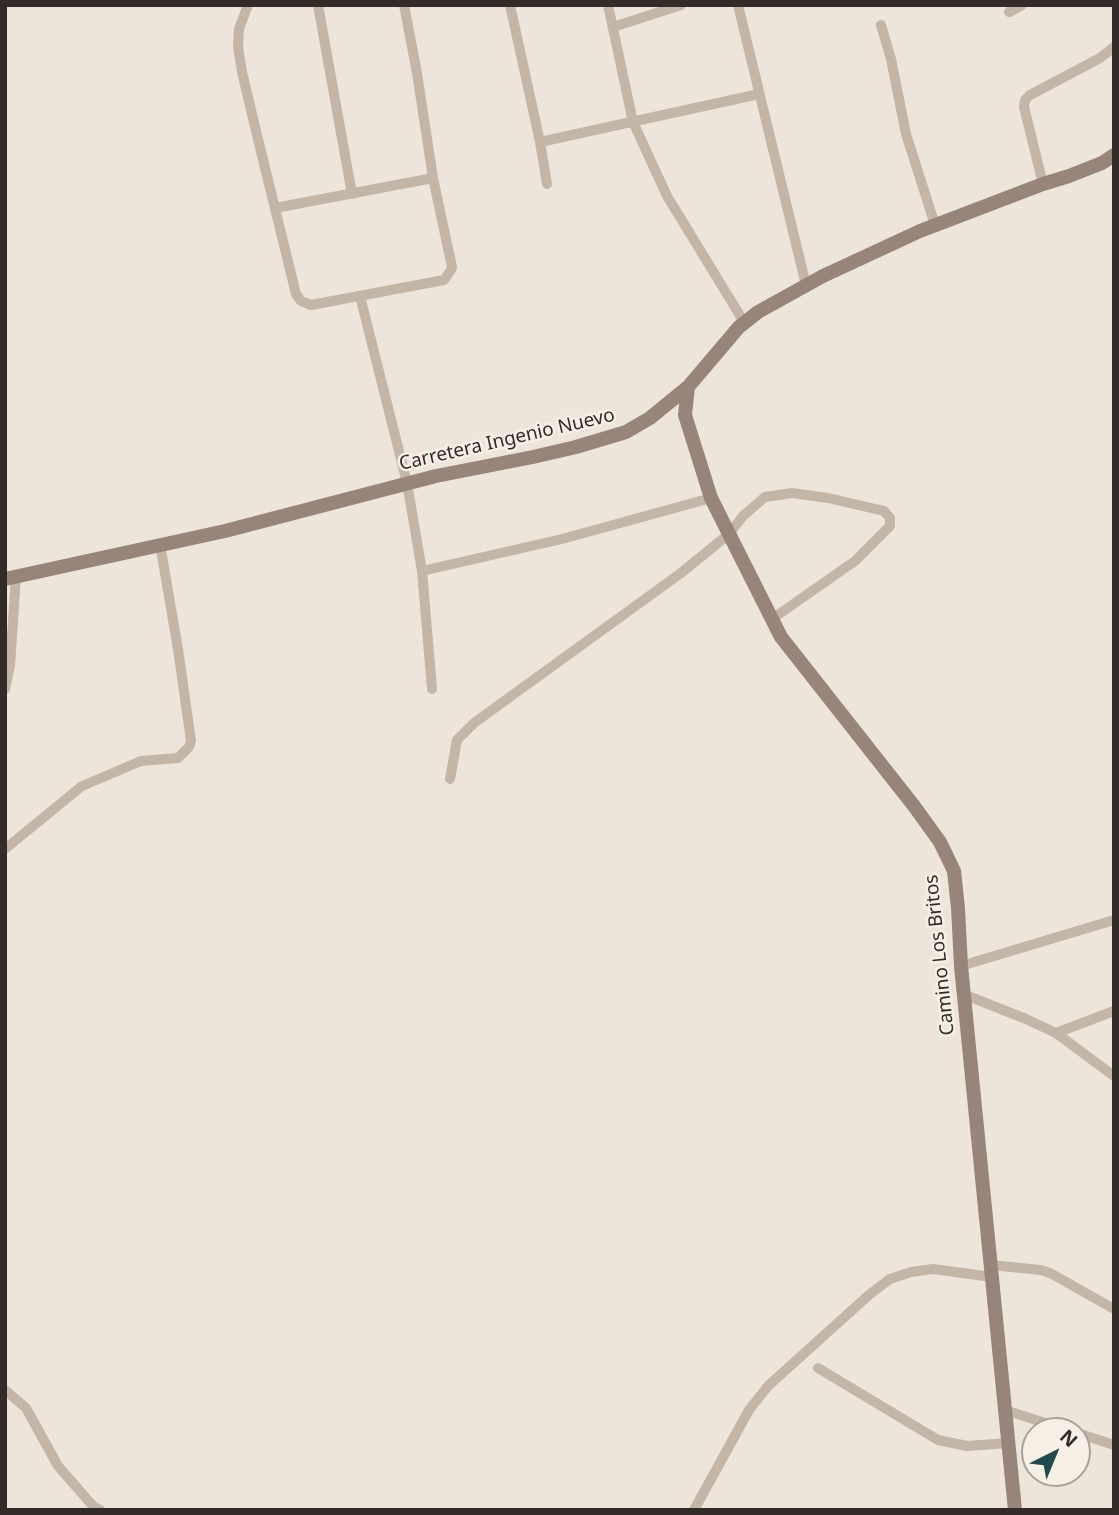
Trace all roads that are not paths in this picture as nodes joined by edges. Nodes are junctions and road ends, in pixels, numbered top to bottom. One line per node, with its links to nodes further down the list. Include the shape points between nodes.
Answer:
1 (248, 5): 21 (street, via 238,47)
2 (318, 5): 20 (street)
3 (404, 5): 17 (street)
4 (510, 5): 15 (street)
5 (608, 5): 11 (street)
6 (681, 5): 11 (street)
7 (737, 5): 13 (street)
8 (1022, 5): 9 (street)
9 (1009, 12)
10 (881, 25): 22 (street, via 906,134)
11 (612, 27): 14 (street)
12 (1114, 47): 19 (street, via 1025,100)
13 (759, 94): 14 (street); 23 (street)
14 (633, 122): 15 (street); 25 (street, via 667,196)
15 (540, 142): 18 (street)
16 (1114, 155): 19 (street, Carretera Ingenio Nuevo)
17 (433, 178): 20 (street); 24 (street, via 452,267 448,276)
18 (547, 184)
19 (1043, 184): 22 (street, Carretera Ingenio Nuevo)
20 (352, 194): 21 (street)
21 (275, 208): 24 (street, via 301,301 312,305)
22 (935, 225): 23 (street, Carretera Ingenio Nuevo)
23 (806, 285): 25 (street, Carretera Ingenio Nuevo)
24 (360, 296): 27 (street)
25 (744, 322): 26 (street, Carretera Ingenio Nuevo)
26 (688, 387): 27 (street, Carretera Ingenio Nuevo, via 626,432); 28 (street, Camino Los Britos, via 685,415)
27 (407, 483): 30 (street, Carretera Ingenio Nuevo); 31 (street)
28 (711, 498): 29 (street, Camino Los Britos); 31 (street, via 562,540)
29 (729, 534): 33 (street, Camino Los Britos); 33 (street, via 765,497 792,493 862,505 884,511 890,518 890,526 856,561); 36 (street, via 474,723 457,740)
30 (160, 544): 32 (street, Carretera Ingenio Nuevo); 37 (street, via 189,747 178,758 141,761 82,786)
31 (422, 570): 35 (street)
32 (11, 578): 34 (street, via 10,666)
33 (772, 620): 39 (street, Camino Los Britos, via 940,842 954,871)
34 (5, 689)
35 (432, 689)
36 (450, 779)
37 (5, 849)
38 (1114, 920): 39 (street)
39 (961, 966): 40 (street, Camino Los Britos)
40 (963, 994): 42 (street); 44 (street, Camino Los Britos)
41 (1114, 1011): 42 (street)
42 (1056, 1033): 43 (street)
43 (1114, 1076)
44 (991, 1271): 45 (street, via 1041,1270); 48 (street, Camino Los Britos); 54 (street, via 911,1272 890,1279 870,1294 768,1386 749,1410)
45 (1114, 1309)
46 (818, 1368): 51 (street, via 938,1440 967,1446)
47 (5, 1390): 53 (street, via 26,1408 58,1466)
48 (1005, 1410): 49 (street); 51 (street, Camino Los Britos)
49 (1027, 1417)
50 (1091, 1438): 52 (street)
51 (1009, 1443): 55 (street, Camino Los Britos)
52 (1114, 1445)
53 (100, 1510)
54 (694, 1510)
55 (1014, 1510)

